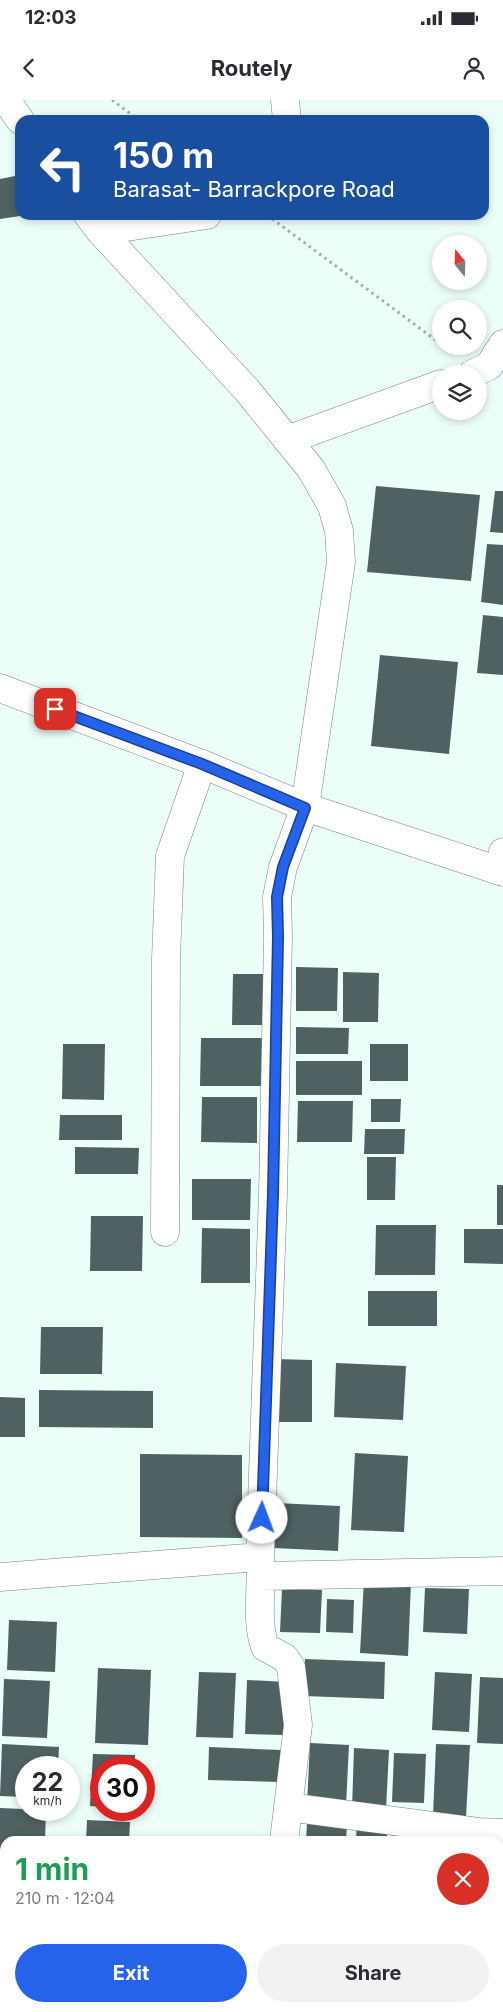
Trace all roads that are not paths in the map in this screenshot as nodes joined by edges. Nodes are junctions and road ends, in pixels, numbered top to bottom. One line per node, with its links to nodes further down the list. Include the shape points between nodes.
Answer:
1 (6, 100): 3 (street)
2 (286, 100): 4 (street)
3 (16, 115)
4 (286, 115)
5 (137, 220): 6 (street)
6 (94, 223): 10 (street, via 246,389)
7 (503, 344): 8 (street)
8 (487, 367)
9 (432, 387): 10 (street)
10 (287, 440): 13 (street, via 311,469 332,506 339,531 341,562)
11 (0, 688): 12 (street)
12 (202, 764): 13 (street); 15 (street, via 170,856 166,959)
13 (305, 808): 14 (street); 16 (street, via 283,867 277,897 273,1194)
14 (502, 865)
15 (165, 1232)
16 (261, 1566): 17 (street); 18 (street); 19 (street, via 262,1637 265,1647 285,1658 291,1667 298,1724)
17 (503, 1571)
18 (0, 1577)
19 (288, 1807): 20 (street); 21 (street)
20 (503, 1833)
21 (285, 1836)

